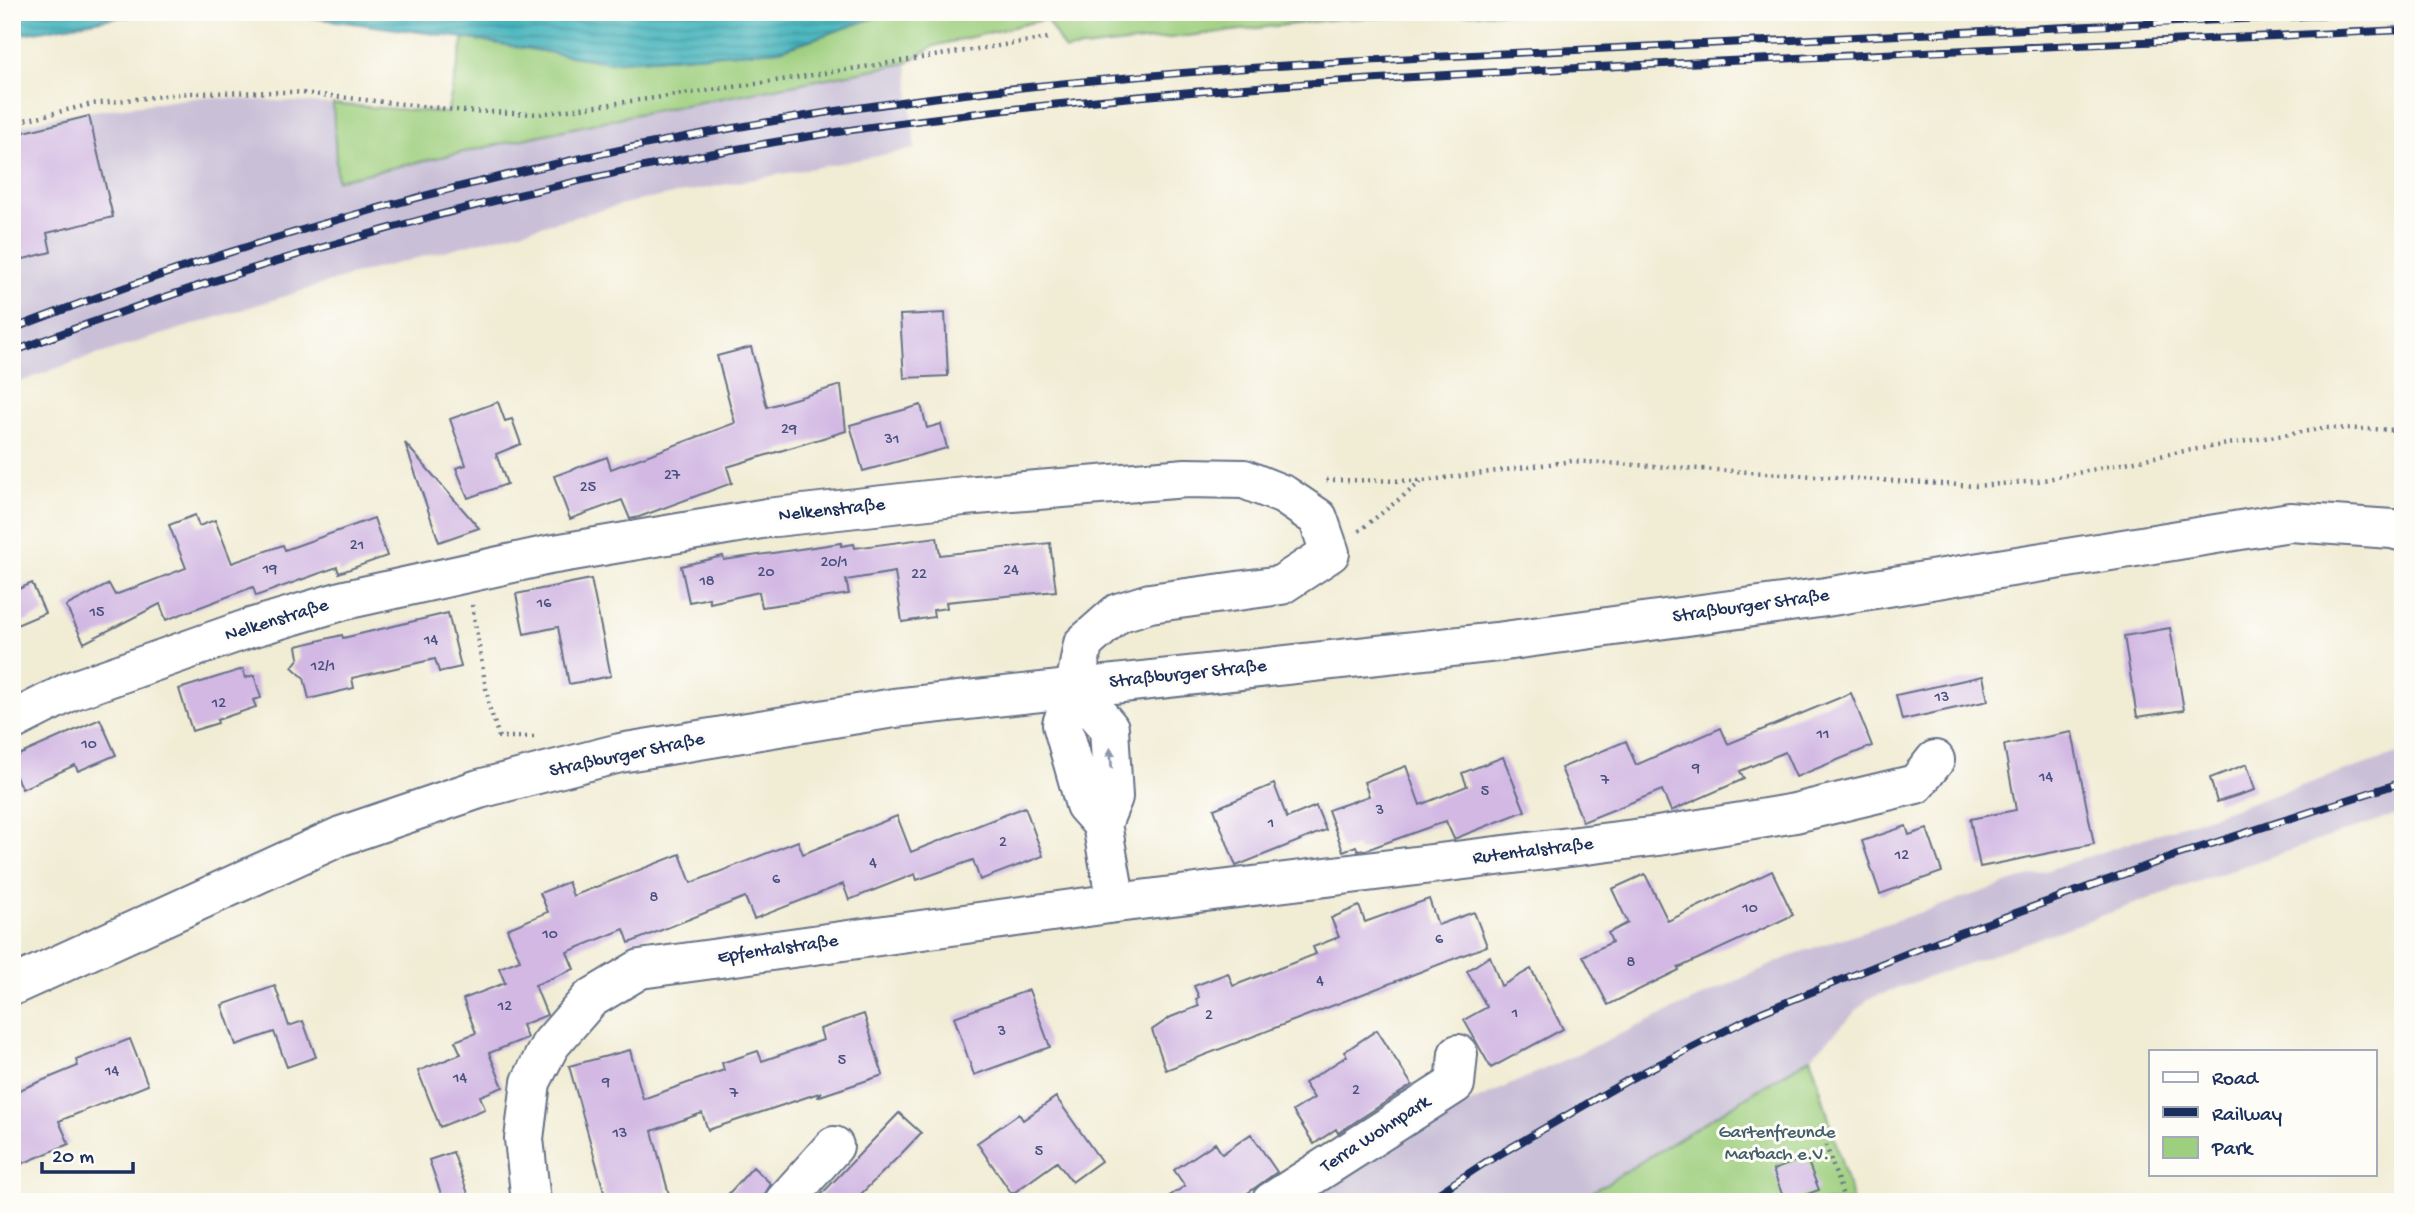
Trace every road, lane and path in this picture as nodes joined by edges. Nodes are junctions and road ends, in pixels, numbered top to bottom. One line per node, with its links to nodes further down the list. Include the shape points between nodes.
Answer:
1 (1048, 38): 2 (path, via 538,114 294,92 188,93 92,104)
2 (12, 123)
3 (2403, 430): 5 (path, via 2326,428 2038,481 1975,486 1572,461)
4 (1313, 480): 5 (path)
5 (1423, 481): 7 (path)
6 (2403, 532): 9 (street, Straßburger Straße, via 2290,522 1825,597 1497,642)
7 (1330, 552): 9 (street, via 1281,585 1150,603 1118,614 1083,643); 11 (street, Nelkenstraße, via 1318,518 1284,495 1244,479 1186,478 964,496 767,518 549,555 345,600 71,691)
8 (476, 630): 10 (path)
9 (1075, 687): 13 (street, via 1062,724 1085,805 1101,824); 14 (street, Straßburger Straße, via 894,708 634,751 479,789 341,836)
10 (489, 706)
11 (12, 721)
12 (1935, 760): 13 (street, Rutentalstraße, via 1916,784 1782,815 1658,836)
13 (1116, 903): 18 (street, Epfentalstraße, via 640,969 590,999 550,1045 531,1082 524,1139)
14 (12, 986)
15 (1458, 1054): 20 (street, Terra Wohnpark, via 1455,1084)
16 (1826, 1145): 21 (path)
17 (834, 1146): 19 (street)
18 (531, 1202)
19 (785, 1202)
20 (1271, 1202)
21 (1846, 1202)

